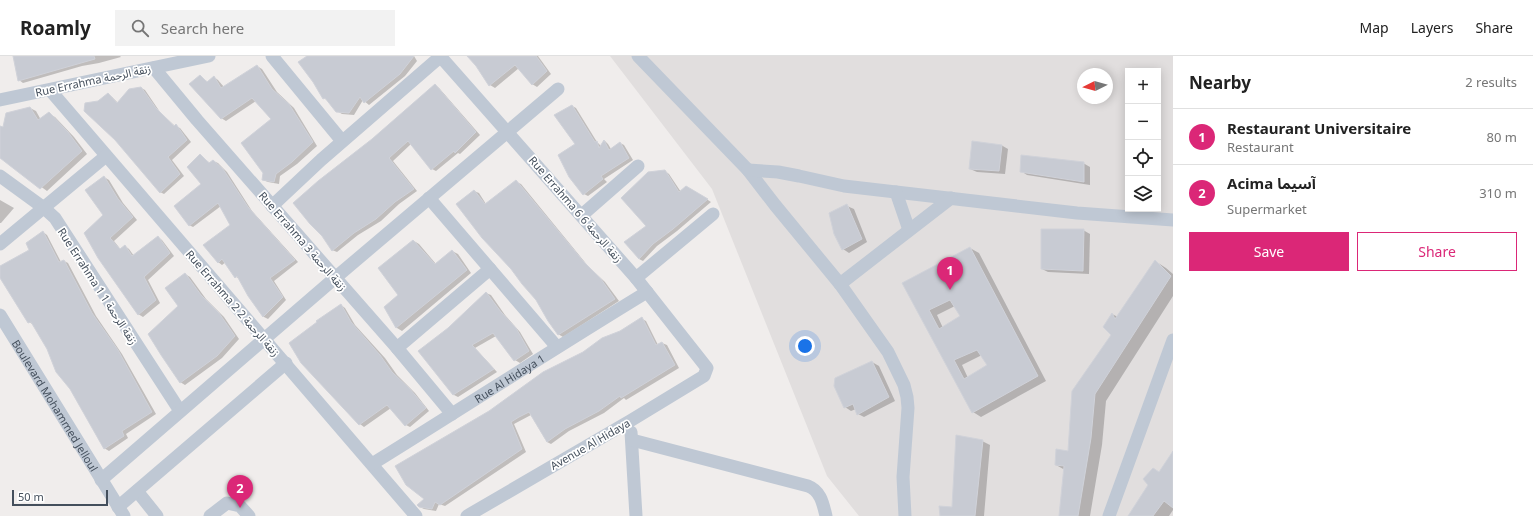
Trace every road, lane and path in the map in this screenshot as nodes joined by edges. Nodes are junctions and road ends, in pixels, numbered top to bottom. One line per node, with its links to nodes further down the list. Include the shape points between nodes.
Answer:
1 (209, 56): 5 (street, Rue Errahma زنقة الرحمة)
2 (272, 56): 11 (street)
3 (440, 56): 10 (street, Rue Errahma 6 6 زنقة الرحمة); 11 (street)
4 (638, 56): 14 (street)
5 (172, 60): 6 (street, Rue Errahma زنقة الرحمة)
6 (154, 68): 8 (street, Rue Errahma زنقة الرحمة); 19 (street, Rue Errahma 3 زنقة الرحمة)
7 (558, 89): 10 (street)
8 (50, 90): 9 (street, Rue Errahma زنقة الرحمة); 12 (street, Rue Errahma 2 2 زنقة الرحمة)
9 (0, 100)
10 (508, 132): 17 (street); 22 (street, Rue Errahma 6 6 زنقة الرحمة)
11 (342, 141): 19 (street)
12 (106, 156): 20 (street); 32 (street, Rue Errahma 2 2 زنقة الرحمة)
13 (638, 166): 22 (street)
14 (748, 170): 16 (street, via 778,172 844,186); 29 (street)
15 (0, 176): 20 (street, Rue Errahma 1 زنقة الرحمة 1)
16 (896, 192): 18 (street); 24 (street)
17 (429, 198): 26 (street); 27 (street)
18 (951, 198): 23 (street, via 1077,213); 24 (street)
19 (272, 206): 27 (street, Rue Errahma 3 زنقة الرحمة)
20 (44, 208): 25 (street); 38 (street, Rue Errahma 1 زنقة الرحمة 1, via 66,234)
21 (713, 214): 28 (street)
22 (582, 215): 28 (street, Rue Errahma 6 6 زنقة الرحمة)
23 (1173, 220)
24 (909, 230): 29 (street)
25 (0, 244)
26 (490, 269): 34 (street); 35 (street)
27 (335, 278): 32 (street); 35 (street, Rue Errahma 3 زنقة الرحمة)
28 (636, 278): 30 (street, Rue Errahma 6 6 زنقة الرحمة)
29 (840, 284): 54 (street, via 888,352 907,397 903,477)
30 (647, 292): 34 (street, Rue Al Hidaya 1); 37 (street, Rue Errahma 6 6 زنقة الرحمة)
31 (0, 315): 43 (street, Boulevard Mohammed Jelloul)
32 (265, 339): 36 (street, Rue Errahma 2 2 زنقة الرحمة); 38 (street)
33 (1173, 340): 55 (street)
34 (557, 347): 39 (street, Rue Al Hidaya 1)
35 (397, 348): 39 (street, Rue Errahma 3 زنقة الرحمة)
36 (286, 363): 42 (street, Rue Errahma 2 2 زنقة الرحمة); 44 (street)
37 (706, 366): 40 (street, Avenue Al Hidaya, via 704,376)
38 (180, 411): 43 (street)
39 (452, 414): 42 (street, Rue Al Hidaya 1)
40 (630, 421): 41 (street); 45 (street, Avenue Al Hidaya)
41 (632, 440): 52 (street); 53 (street, via 808,486 815,490 820,498)
42 (372, 464): 50 (street, Rue Errahma 2 2 زنقة الرحمة)
43 (101, 480): 46 (street, Boulevard Mohammed Jelloul)
44 (137, 491): 46 (street); 47 (street)
45 (487, 510): 51 (street, Avenue Al Hidaya)
46 (121, 512)
47 (157, 516)
48 (210, 516): 49 (street, via 227,504 240,506)
49 (249, 516)
50 (416, 516)
51 (467, 516)
52 (636, 516)
53 (826, 516)
54 (905, 516)
55 (1109, 516)

